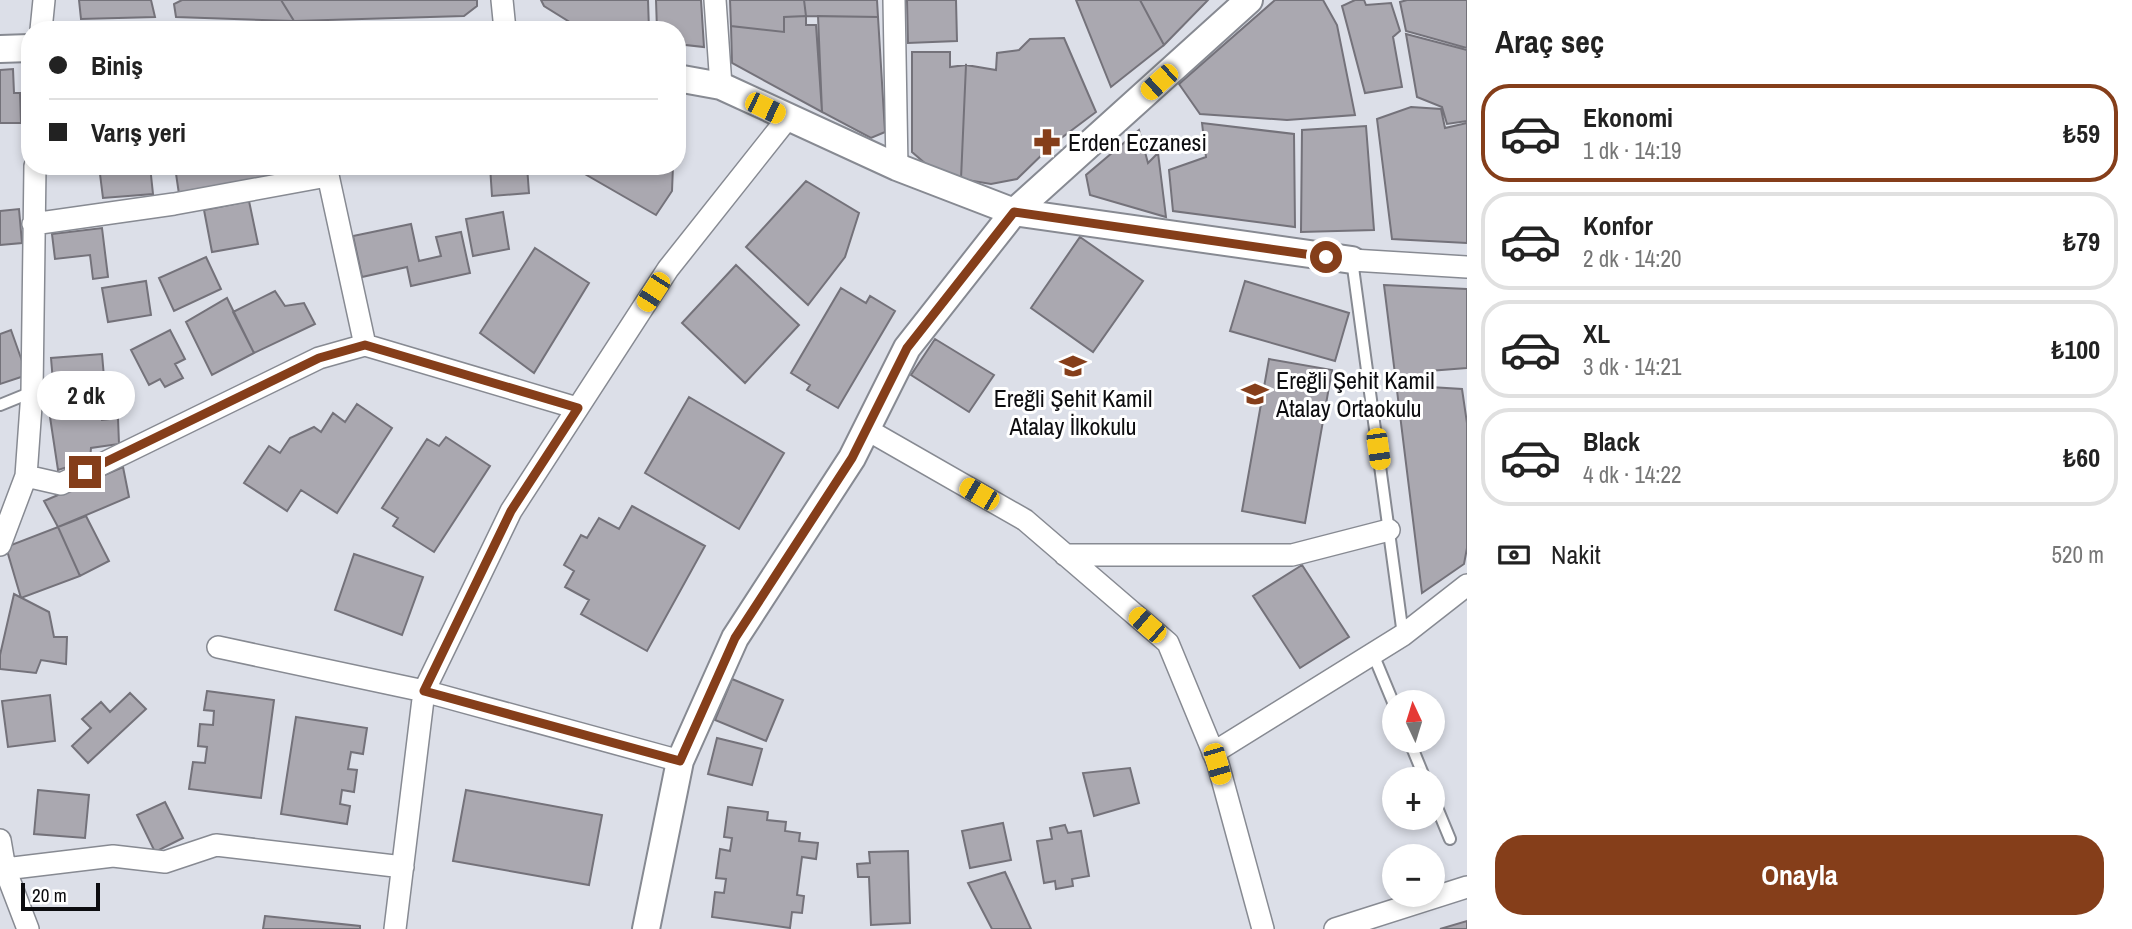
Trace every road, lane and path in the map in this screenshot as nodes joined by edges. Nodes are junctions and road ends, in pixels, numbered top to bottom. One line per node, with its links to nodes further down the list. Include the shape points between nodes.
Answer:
1 (44, 0): 6 (street)
2 (502, 0): 7 (street)
3 (715, 0): 11 (street)
4 (894, 0): 13 (street)
5 (1249, 0): 17 (street)
6 (42, 21)
7 (504, 21)
8 (21, 48): 9 (street)
9 (0, 49)
10 (686, 80): 11 (street)
11 (721, 86): 12 (street)
12 (787, 119): 13 (street); 24 (street, via 668,269)
13 (897, 167): 17 (street)
14 (35, 175): 18 (street)
15 (308, 175): 18 (street, via 174,204)
16 (328, 175): 21 (street)
17 (1014, 212): 19 (street); 25 (street, via 907,348)
18 (33, 224): 22 (street)
19 (1352, 260): 20 (street); 27 (lane)
20 (1467, 267)
21 (365, 345): 24 (street); 26 (street, via 319,358 61,484)
22 (32, 392): 23 (lane); 26 (street)
23 (0, 405)
24 (578, 408): 35 (street, via 511,511)
25 (866, 429): 29 (street, via 1025,520); 37 (street, via 852,458 735,638)
26 (26, 476): 28 (street)
27 (1389, 530): 29 (street, via 1292,555); 31 (lane)
28 (0, 545)
29 (1065, 555): 36 (street, via 1168,643)
30 (1467, 585): 31 (street)
31 (1403, 635): 33 (street)
32 (218, 647): 35 (street)
33 (1373, 654): 34 (lane); 36 (street)
34 (1388, 690)
35 (424, 691): 37 (street); 41 (street)
36 (1213, 753): 47 (street)
37 (680, 761): 46 (street)
38 (1445, 827): 39 (lane)
39 (1450, 839)
40 (0, 840): 42 (street)
41 (403, 867): 42 (street, via 216,845 165,862 113,856); 45 (street)
42 (5, 869): 44 (street)
43 (1467, 887): 48 (street)
44 (27, 929)
45 (395, 929)
46 (646, 929)
47 (1263, 929)
48 (1335, 929)

